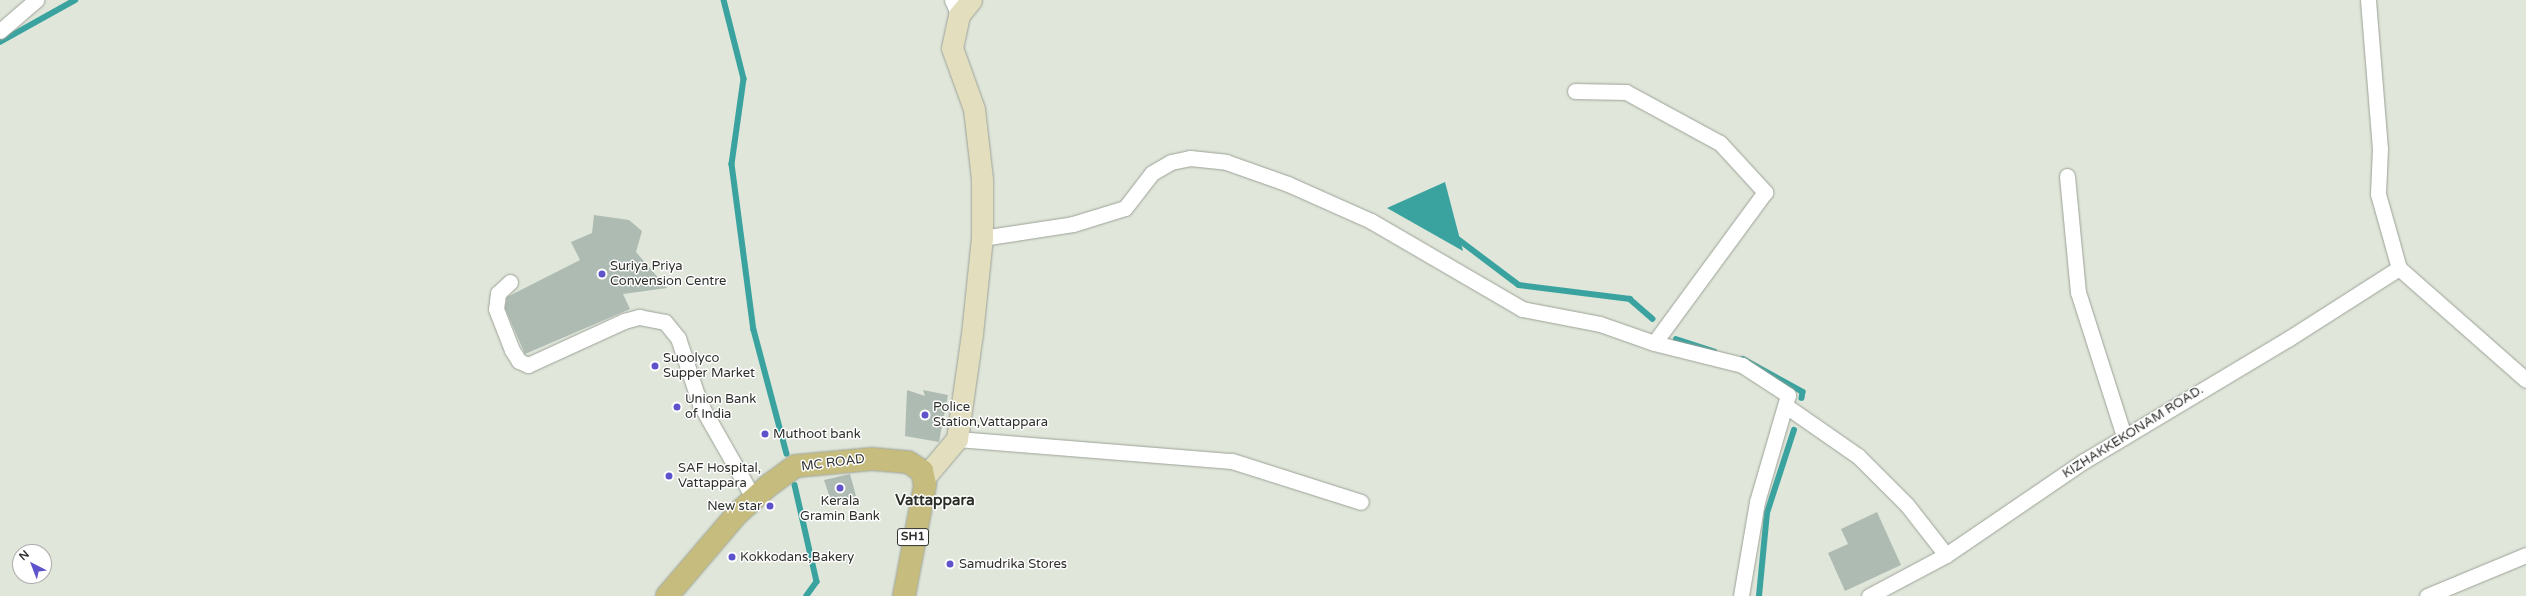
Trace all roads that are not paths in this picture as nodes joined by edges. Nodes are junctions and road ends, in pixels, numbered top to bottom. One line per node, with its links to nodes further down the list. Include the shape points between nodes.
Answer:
1 (36, 0): 4 (street)
2 (2368, 0): 8 (street, via 2380,148 2378,194)
3 (961, 5): 7 (main road, via 952,48 974,109 982,179)
4 (0, 31)
5 (1575, 91): 10 (street, via 1626,92 1720,143 1764,192)
6 (2067, 176): 13 (street, via 2078,292)
7 (982, 238): 10 (street, via 1073,224 1125,208 1152,173 1171,162 1190,158 1226,162 1288,184 1371,221 1522,309 1600,324); 14 (main road)
8 (2399, 268): 11 (street); 13 (street, KIZHAKKEKONAM ROAD., via 2288,339)
9 (510, 282): 16 (street, via 498,293 496,309 512,350 519,361 528,365 624,321 639,317 666,322 678,338 703,410)
10 (1654, 344): 12 (street, via 1742,365 1788,395)
11 (2526, 380)
12 (1786, 406): 18 (street, via 1858,456 1906,505); 22 (street, via 1757,502)
13 (2124, 436): 18 (street, KIZHAKKEKONAM ROAD.)
14 (957, 439): 15 (main road); 17 (street, via 1232,461)
15 (924, 478): 16 (main road, MC ROAD, via 922,471 908,462 872,458 796,466); 21 (main road, SH1, via 925,485)
16 (754, 499): 20 (main road, MC ROAD)
17 (1361, 502)
18 (1946, 555): 23 (street, KIZHAKKEKONAM ROAD.)
19 (2526, 555): 24 (street)
20 (667, 596)
21 (904, 596)
22 (1741, 596)
23 (1868, 596)
24 (2427, 596)

